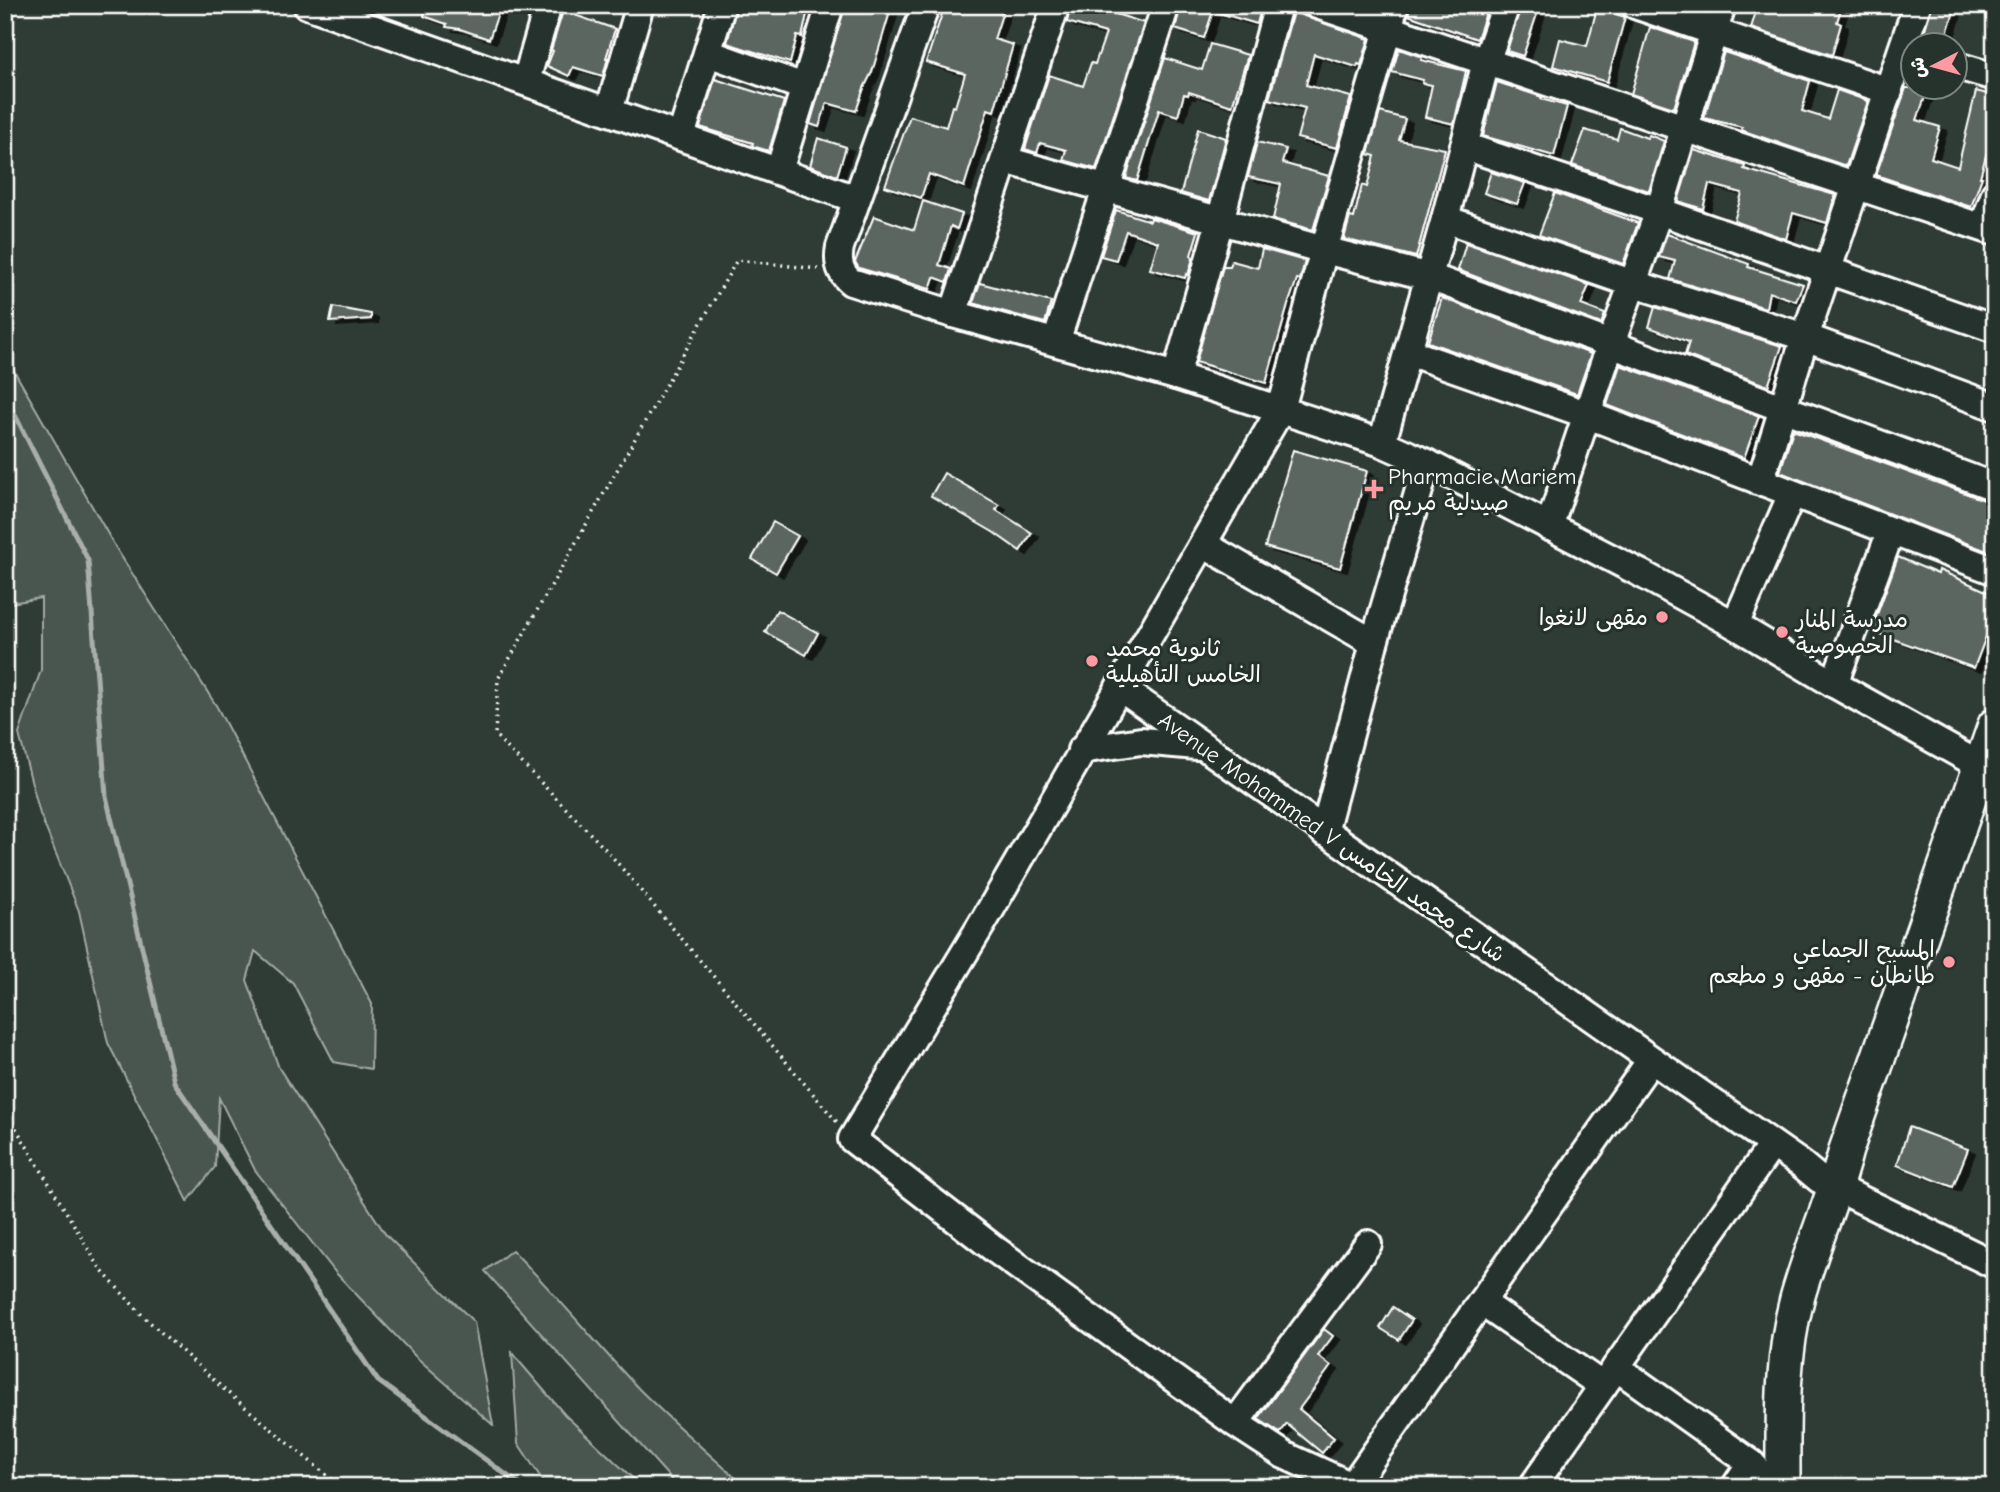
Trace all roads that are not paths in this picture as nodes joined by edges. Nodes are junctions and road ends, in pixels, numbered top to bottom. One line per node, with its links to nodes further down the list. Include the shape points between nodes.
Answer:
1 (548, 5): 23 (street)
2 (640, 5): 26 (street)
3 (722, 5): 18 (street)
4 (830, 5): 24 (street)
5 (926, 5): 35 (street)
6 (1056, 5): 30 (street)
7 (1166, 5): 33 (street)
8 (1278, 5): 38 (street)
9 (1506, 5): 19 (street)
10 (1635, 5): 16 (street)
11 (1722, 5): 16 (street)
12 (1917, 5): 17 (street)
13 (1320, 6): 15 (street)
14 (319, 7): 23 (street)
15 (1391, 17): 19 (street); 40 (street)
16 (1713, 32): 25 (street); 27 (street)
17 (1912, 32)
18 (708, 53): 24 (street); 28 (street)
19 (1486, 62): 27 (street); 29 (street)
20 (1968, 69): 22 (street)
21 (1898, 72): 25 (street)
22 (1995, 77)
23 (526, 81): 26 (street)
24 (804, 86): 31 (street)
25 (1889, 91): 32 (street)
26 (610, 111): 28 (street)
27 (1684, 128): 32 (street); 36 (street)
28 (681, 136): 31 (street)
29 (1464, 146): 36 (street); 37 (street)
30 (1005, 160): 33 (street); 44 (street)
31 (779, 171): 35 (street)
32 (1856, 187): 39 (street); 41 (street)
33 (1105, 188): 38 (street); 47 (street)
34 (1995, 194): 39 (street)
35 (856, 199): 44 (street, via 838,256 841,271 858,286)
36 (1659, 211): 41 (street); 43 (street)
37 (1446, 219): 42 (street); 43 (street)
38 (1220, 221): 40 (street); 50 (street)
39 (1989, 230)
40 (1324, 250): 42 (street); 52 (street)
41 (1828, 270): 45 (street); 46 (street)
42 (1430, 277): 48 (street); 49 (street)
43 (1634, 284): 46 (street); 48 (street)
44 (953, 314): 47 (street)
45 (1995, 329)
46 (1805, 337): 51 (street); 53 (street)
47 (1056, 342): 50 (street)
48 (1610, 346): 53 (street); 54 (street)
49 (1408, 352): 54 (street); 55 (street)
50 (1175, 376): 52 (street)
51 (1995, 407)
52 (1281, 409): 55 (street); 62 (street)
53 (1783, 409): 57 (street); 58 (street)
54 (1588, 415): 57 (street); 60 (street)
55 (1382, 443): 56 (street)
56 (1427, 463): 60 (street); 65 (street)
57 (1760, 482): 59 (street)
58 (1995, 487)
59 (1792, 494): 61 (street); 64 (street)
60 (1549, 527): 64 (street)
61 (1891, 531): 63 (street); 66 (street)
62 (1203, 544): 65 (street); 67 (street)
63 (1995, 571)
64 (1735, 625): 66 (street)
65 (1374, 643): 72 (street)
66 (1834, 684): 71 (street)
67 (1119, 687): 69 (street, Avenue Mohammed V شارع محمد الخامس); 70 (street)
68 (1995, 725): 71 (main road)
69 (1202, 747): 70 (street, via 1141,741); 72 (street, Avenue Mohammed V شارع محمد الخامس)
70 (1081, 750): 80 (street, via 852,1139 997,1251)
71 (1981, 765): 75 (main road, via 1846,1150)
72 (1324, 832): 73 (street, Avenue Mohammed V شارع محمد الخامس)
73 (1651, 1059): 74 (street, Avenue Mohammed V شارع محمد الخامس); 78 (street)
74 (1772, 1145): 75 (street, Avenue Mohammed V شارع محمد الخامس); 79 (street)
75 (1828, 1183): 77 (street, Avenue Mohammed V شارع محمد الخامس); 81 (main road, via 1791,1326 1783,1416)
76 (1368, 1244): 80 (street)
77 (1995, 1265)
78 (1481, 1302): 79 (street); 82 (street)
79 (1609, 1376): 81 (street); 83 (street)
80 (1236, 1423): 82 (street, via 1284,1455)
81 (1760, 1480)
82 (1353, 1486)
83 (1532, 1487)

